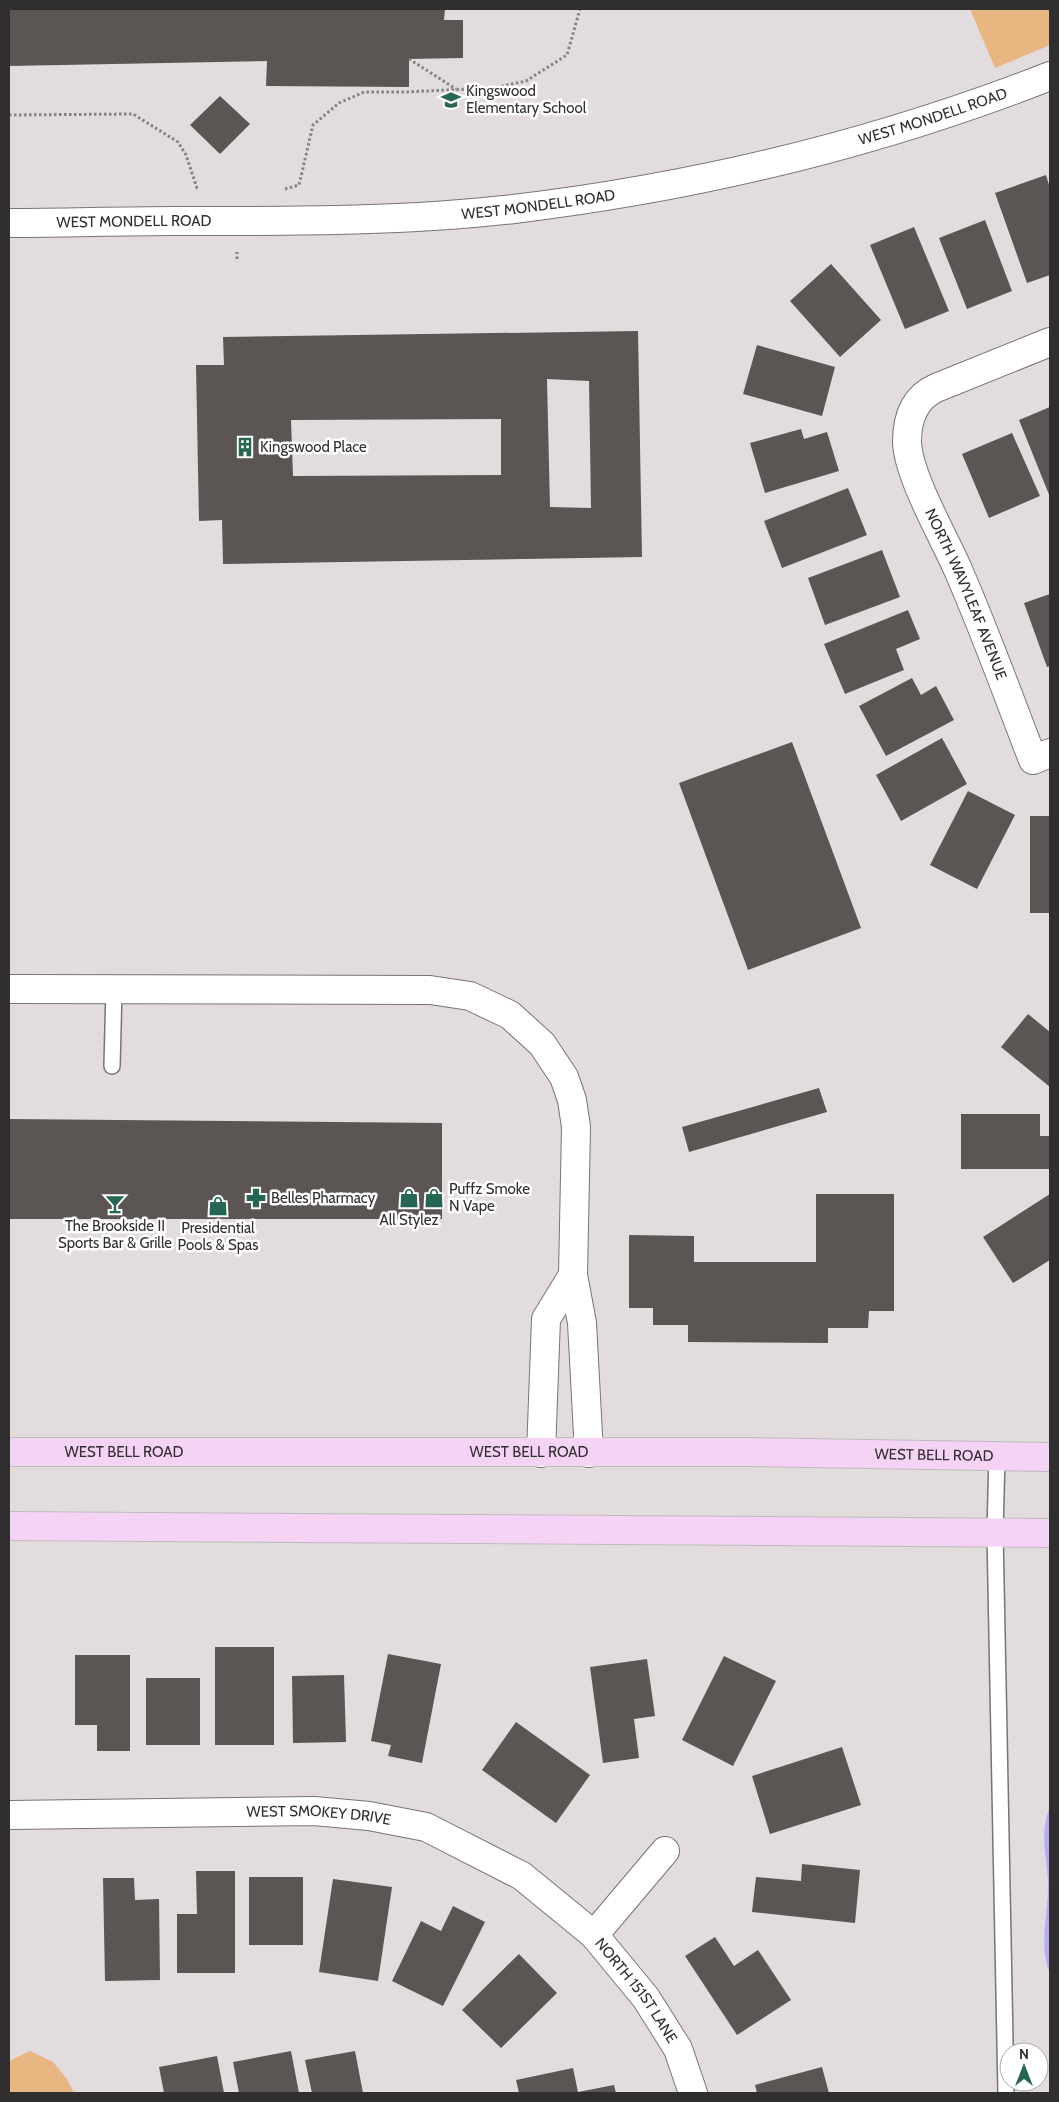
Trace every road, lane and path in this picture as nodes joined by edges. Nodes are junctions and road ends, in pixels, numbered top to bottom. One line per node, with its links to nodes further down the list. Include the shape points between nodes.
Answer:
1 (580, 9): 4 (path, via 567,54 526,81 493,88)
2 (408, 59): 4 (path)
3 (1050, 76): 8 (street, WEST MONDELL ROAD, via 845,144 683,182 512,209)
4 (457, 90): 7 (path, via 364,92 339,103 313,125 299,185)
5 (9, 116): 6 (path, via 133,114 178,142 197,188)
6 (205, 188)
7 (275, 189)
8 (238, 222): 9 (street, WEST MONDELL ROAD); 10 (path)
9 (9, 223)
10 (237, 259)
11 (1050, 342): 12 (street, NORTH WAVYLEAF AVENUE, via 931,390 911,413 907,443 915,476)
12 (1042, 757)
13 (9, 989): 14 (street)
14 (114, 989): 15 (lane); 16 (street, via 430,990 470,996 510,1015 542,1044 564,1077 572,1100 576,1127)
15 (112, 1066)
16 (573, 1275): 18 (street, via 546,1319); 19 (street, via 582,1323)
17 (9, 1452): 18 (main road, WEST BELL ROAD)
18 (541, 1453): 19 (main road, WEST BELL ROAD)
19 (589, 1453): 20 (main road, WEST BELL ROAD)
20 (997, 1456): 21 (main road, WEST BELL ROAD); 23 (lane)
21 (1050, 1457)
22 (9, 1526): 23 (main road)
23 (995, 1532): 24 (main road); 29 (lane)
24 (1050, 1533)
25 (9, 1815): 27 (street, WEST SMOKEY DRIVE, via 314,1811 369,1816 426,1827 522,1876)
26 (665, 1850): 27 (street, NORTH 151ST LANE)
27 (594, 1935): 28 (street, NORTH 151ST LANE, via 646,1998 678,2049)
28 (692, 2093)
29 (1006, 2093)

